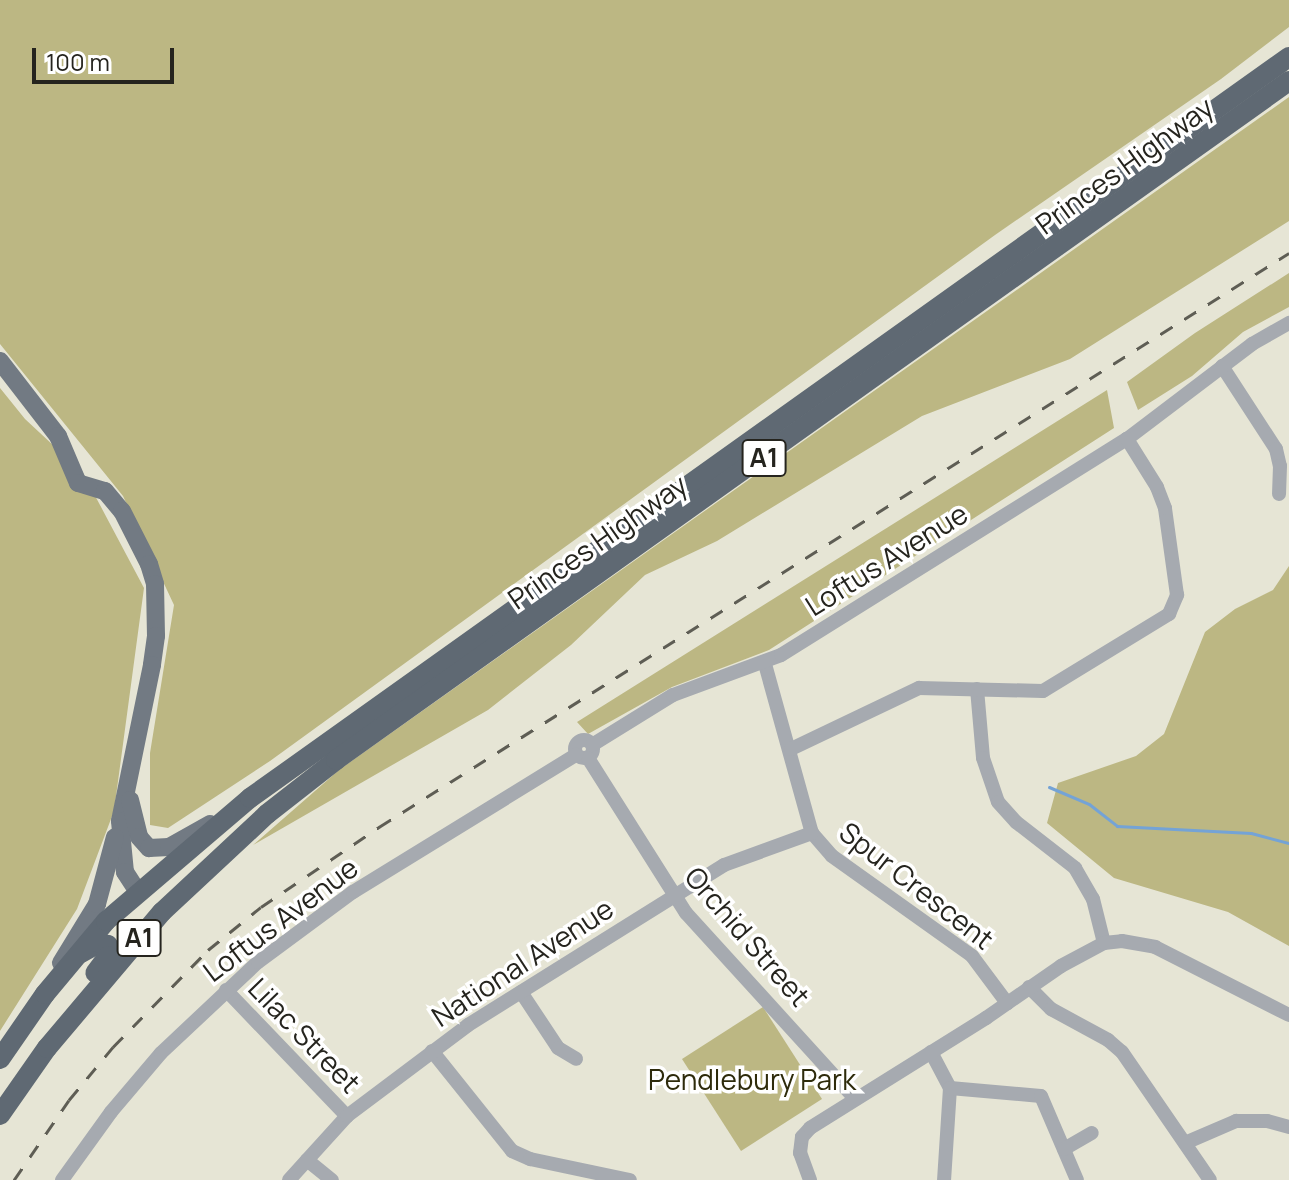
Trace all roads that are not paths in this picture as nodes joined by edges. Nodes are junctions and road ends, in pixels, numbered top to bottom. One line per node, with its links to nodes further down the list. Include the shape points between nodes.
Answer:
1 (1289, 57): 12 (highway, Princes Highway / A1)
2 (1289, 81): 15 (highway, Princes Highway / A1, via 336,760)
3 (1289, 323): 5 (street, Loftus Avenue)
4 (0, 361): 13 (main road, via 58,436 78,483 105,491 122,511 155,584 156,636)
5 (1222, 366): 6 (street, Loftus Avenue); 7 (street, via 1276,449)
6 (1127, 439): 8 (street, Loftus Avenue); 9 (street, via 1162,496 1175,607 1050,688 1024,693)
7 (1279, 494)
8 (765, 664): 10 (street, Spur Crescent); 11 (street, Loftus Avenue, via 673,695)
9 (977, 689): 10 (street, via 909,690); 18 (street, via 983,758 998,802 1075,868 1093,899)
10 (791, 749): 14 (street, Spur Crescent)
11 (586, 753): 17 (street, Orchid Street); 22 (street, Loftus Avenue, via 353,892)
12 (250, 798): 13 (main road, via 178,843 159,849 140,839); 16 (highway, Princes Highway / A1)
13 (125, 805): 16 (main road); 24 (main road, via 97,904)
14 (812, 833): 17 (street, National Avenue, via 736,859); 25 (street, Spur Crescent, via 832,856 972,956)
15 (240, 836): 16 (highway, via 161,896); 19 (highway, Princes Highway / A1)
16 (143, 891): 19 (highway, via 144,922); 20 (highway, Princes Highway / A1)
17 (675, 895): 23 (street, National Avenue); 33 (street, Orchid Street)
18 (1104, 943): 21 (street); 26 (street, via 1155,947)
19 (132, 946): 27 (highway, Princes Highway / A1)
20 (74, 957): 24 (highway, Princes Highway / A1); 27 (highway, via 99,943 110,949)
21 (1029, 987): 25 (street); 38 (street, via 1051,1009 1122,1052)
22 (226, 990): 35 (street, Lilac Street); 41 (street, Loftus Avenue, via 139,1078)
23 (521, 992): 28 (street, National Avenue); 31 (street, via 558,1048)
24 (45, 994): 30 (highway, Princes Highway / A1)
25 (1007, 1003): 29 (street)
26 (1289, 1015)
27 (47, 1048): 34 (highway, Princes Highway / A1)
28 (432, 1051): 35 (street, National Avenue); 44 (street, via 512,1151)
29 (931, 1052): 32 (street); 33 (street)
30 (0, 1059)
31 (576, 1059)
32 (950, 1088): 39 (street, via 1041,1096); 46 (street)
33 (855, 1099): 45 (street, via 802,1137 800,1153)
34 (0, 1115)
35 (347, 1116): 40 (street, National Avenue)
36 (1289, 1127): 38 (street, via 1236,1121)
37 (1092, 1133): 39 (street)
38 (1185, 1143): 48 (street)
39 (1064, 1149): 47 (street)
40 (307, 1160): 42 (street, National Avenue); 43 (street)
41 (62, 1180)
42 (289, 1180)
43 (332, 1180)
44 (630, 1180)
45 (810, 1180)
46 (944, 1180)
47 (1077, 1180)
48 (1210, 1180)

